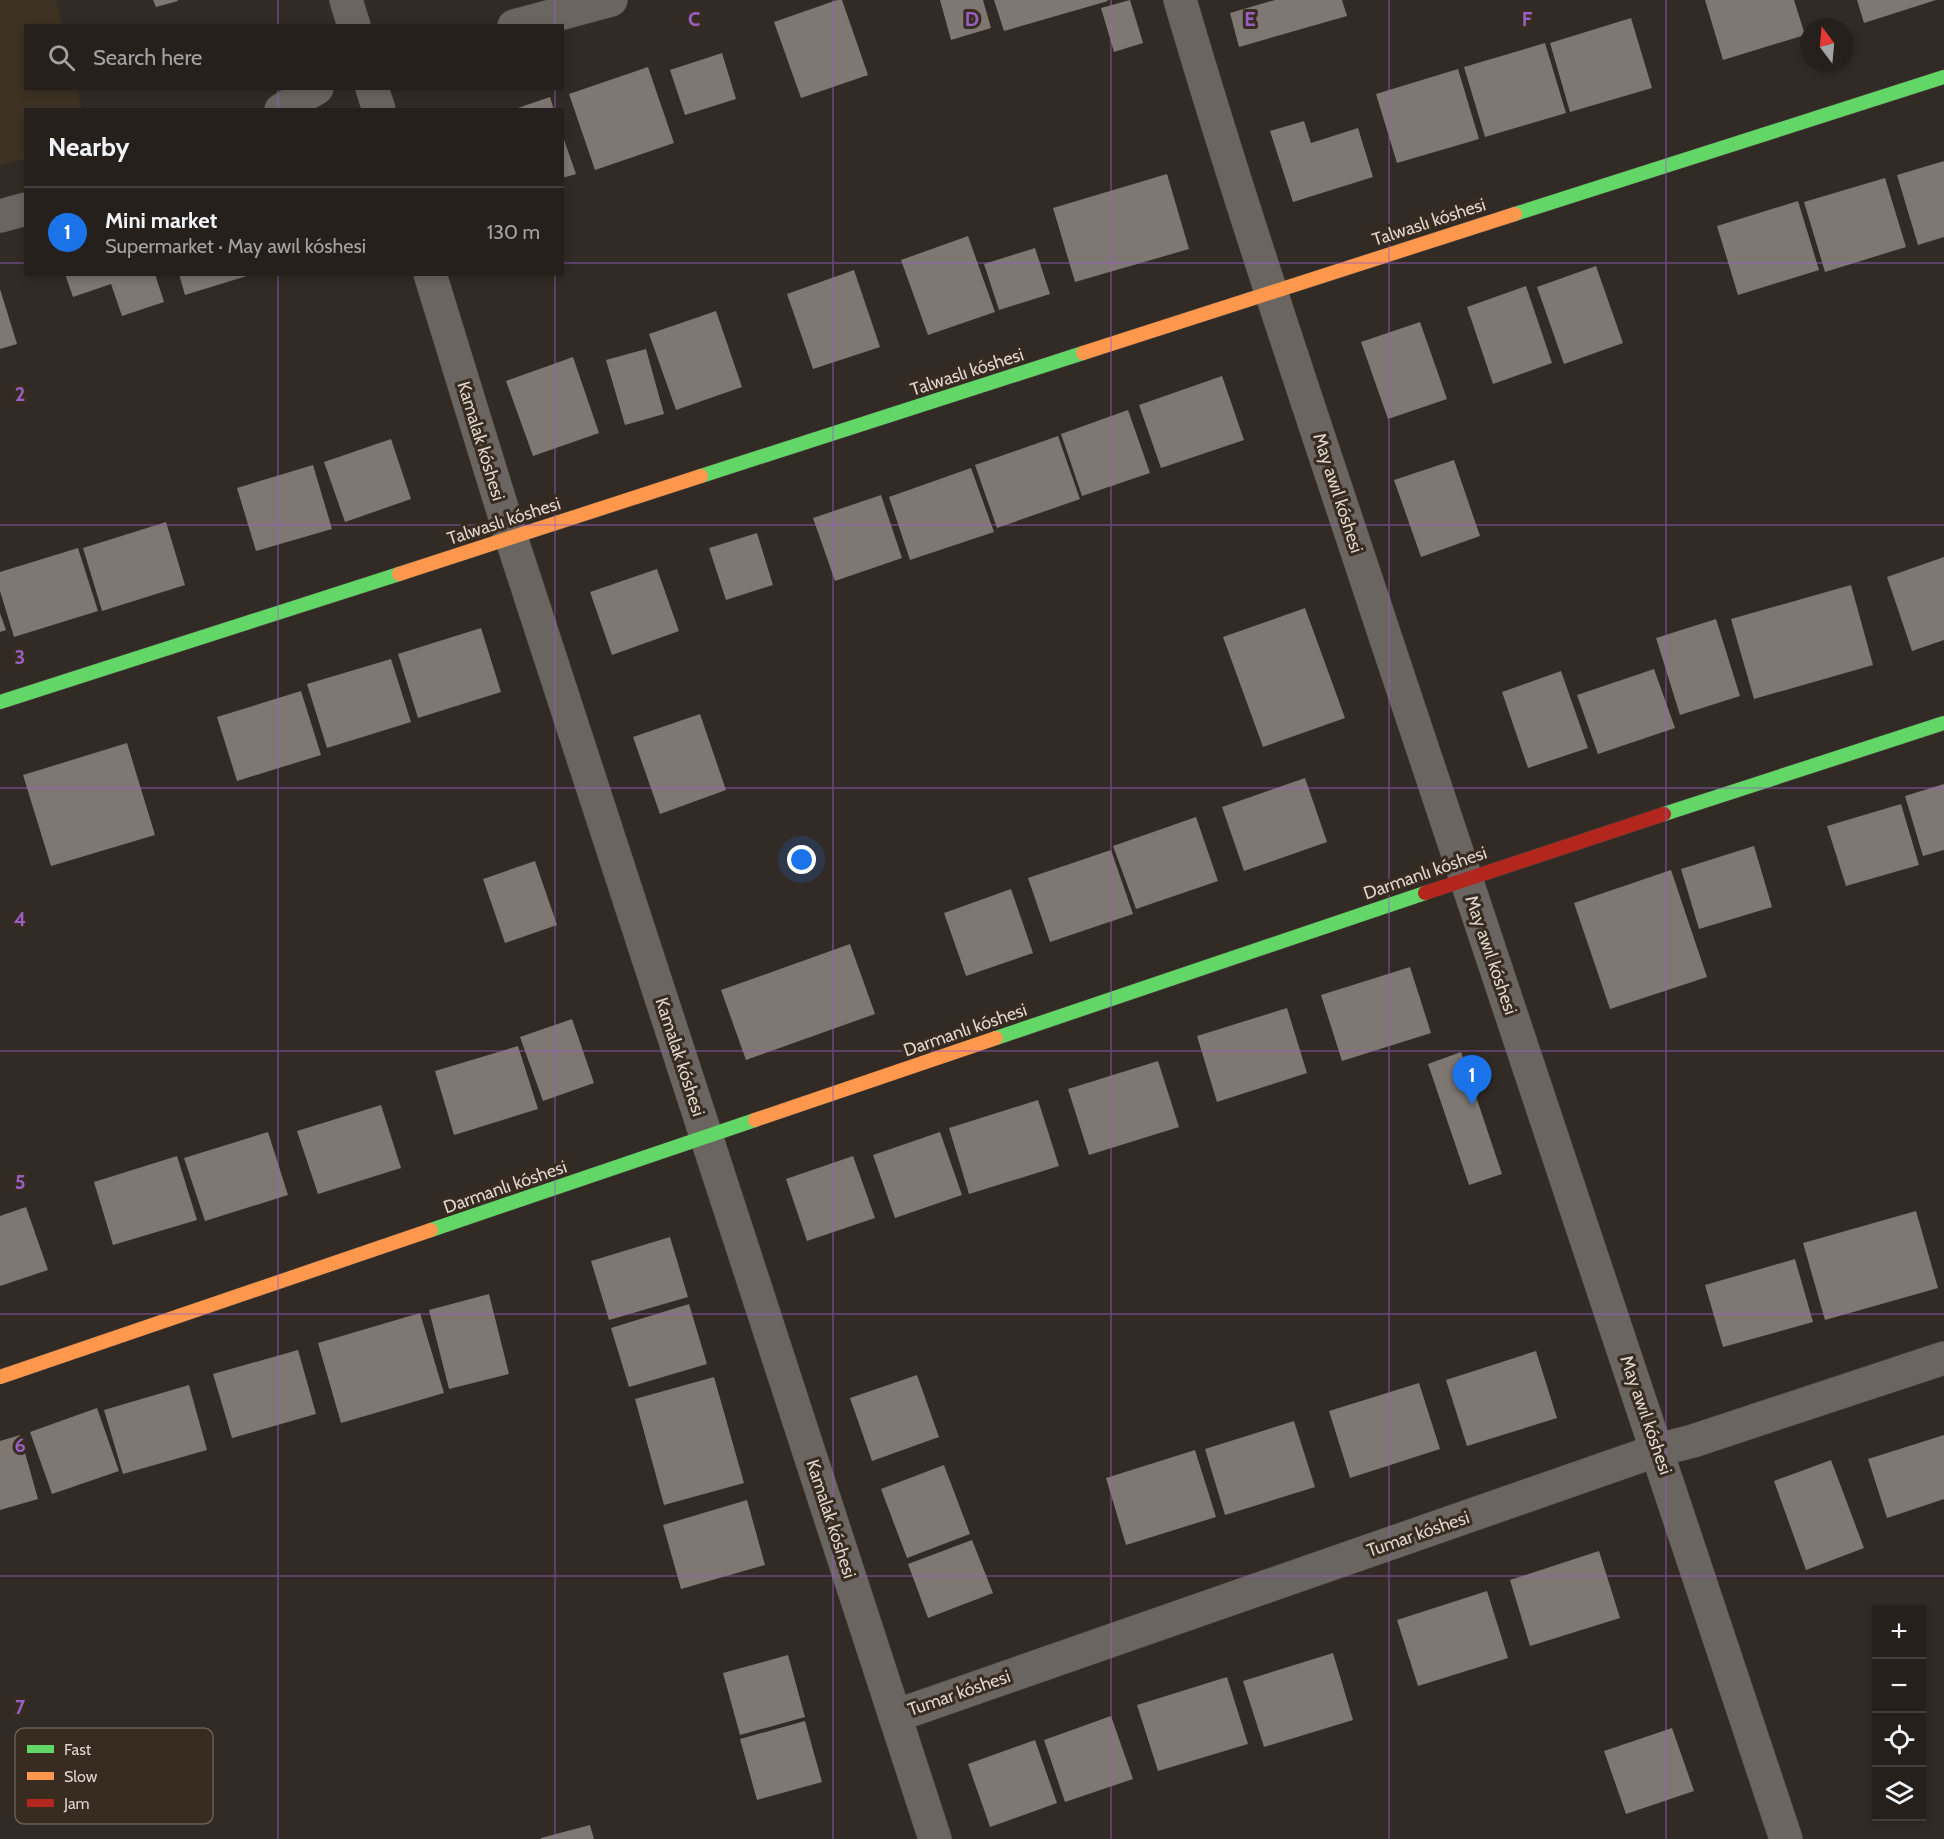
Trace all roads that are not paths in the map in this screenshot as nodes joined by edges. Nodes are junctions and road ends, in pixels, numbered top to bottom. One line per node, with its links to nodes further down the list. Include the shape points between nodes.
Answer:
1 (346, 0): 4 (street)
2 (611, 0): 5 (street)
3 (1180, 0): 14 (street, May awıl kóshesi)
4 (353, 24)
5 (521, 24)
6 (1944, 76): 14 (street, Talwaslı kóshesi)
7 (314, 90): 9 (street)
8 (373, 90): 10 (street)
9 (284, 108)
10 (378, 108)
11 (24, 210): 12 (street)
12 (0, 216)
13 (431, 276): 15 (street, Kamalak kóshesi)
14 (1271, 293): 15 (street, Talwaslı kóshesi); 18 (street, May awıl kóshesi)
15 (512, 537): 16 (street, Talwaslı kóshesi); 19 (street, Kamalak kóshesi)
16 (0, 702)
17 (1944, 723): 18 (street, Darmanlı kóshesi)
18 (1466, 879): 19 (street, Darmanlı kóshesi); 22 (street, May awıl kóshesi)
19 (706, 1137): 21 (street, Darmanlı kóshesi); 23 (street, Kamalak kóshesi)
20 (1944, 1358): 22 (street, Tumar kóshesi)
21 (0, 1377)
22 (1658, 1450): 23 (street, Tumar kóshesi); 25 (street, May awıl kóshesi)
23 (895, 1716): 24 (street, Kamalak kóshesi)
24 (935, 1839)
25 (1786, 1839)

